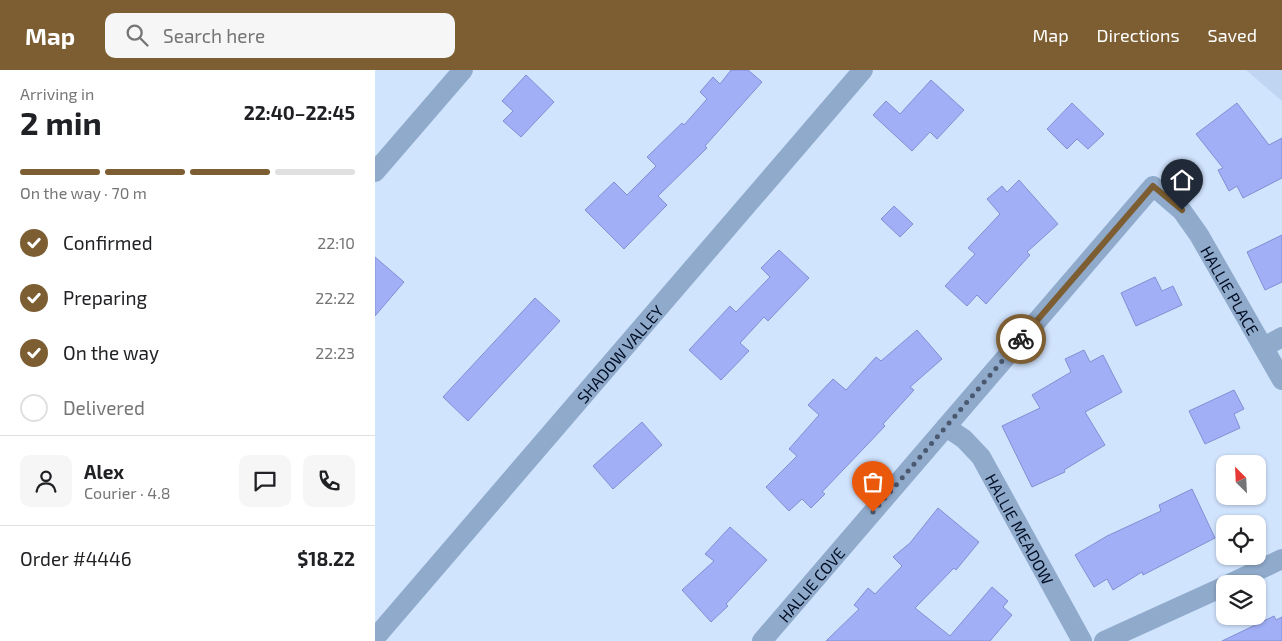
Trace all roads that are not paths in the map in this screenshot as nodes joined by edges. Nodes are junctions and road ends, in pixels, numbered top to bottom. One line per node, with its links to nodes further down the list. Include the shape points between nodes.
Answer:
1 (463, 70): 3 (street)
2 (863, 70): 12 (street, SHADOW VALLEY)
3 (375, 172)
4 (1153, 186): 6 (street, HALLIE PLACE, via 1182,210); 8 (street, HALLIE COVE)
5 (1282, 337): 6 (street)
6 (1264, 347): 7 (street, HALLIE PLACE)
7 (1282, 380)
8 (946, 426): 13 (street, HALLIE COVE); 14 (street, HALLIE MEADOW, via 965,439 981,457)
9 (1282, 559): 10 (street)
10 (1248, 575)
11 (1216, 590): 15 (street)
12 (375, 638)
13 (762, 641)
14 (1082, 641)
15 (1104, 641)

